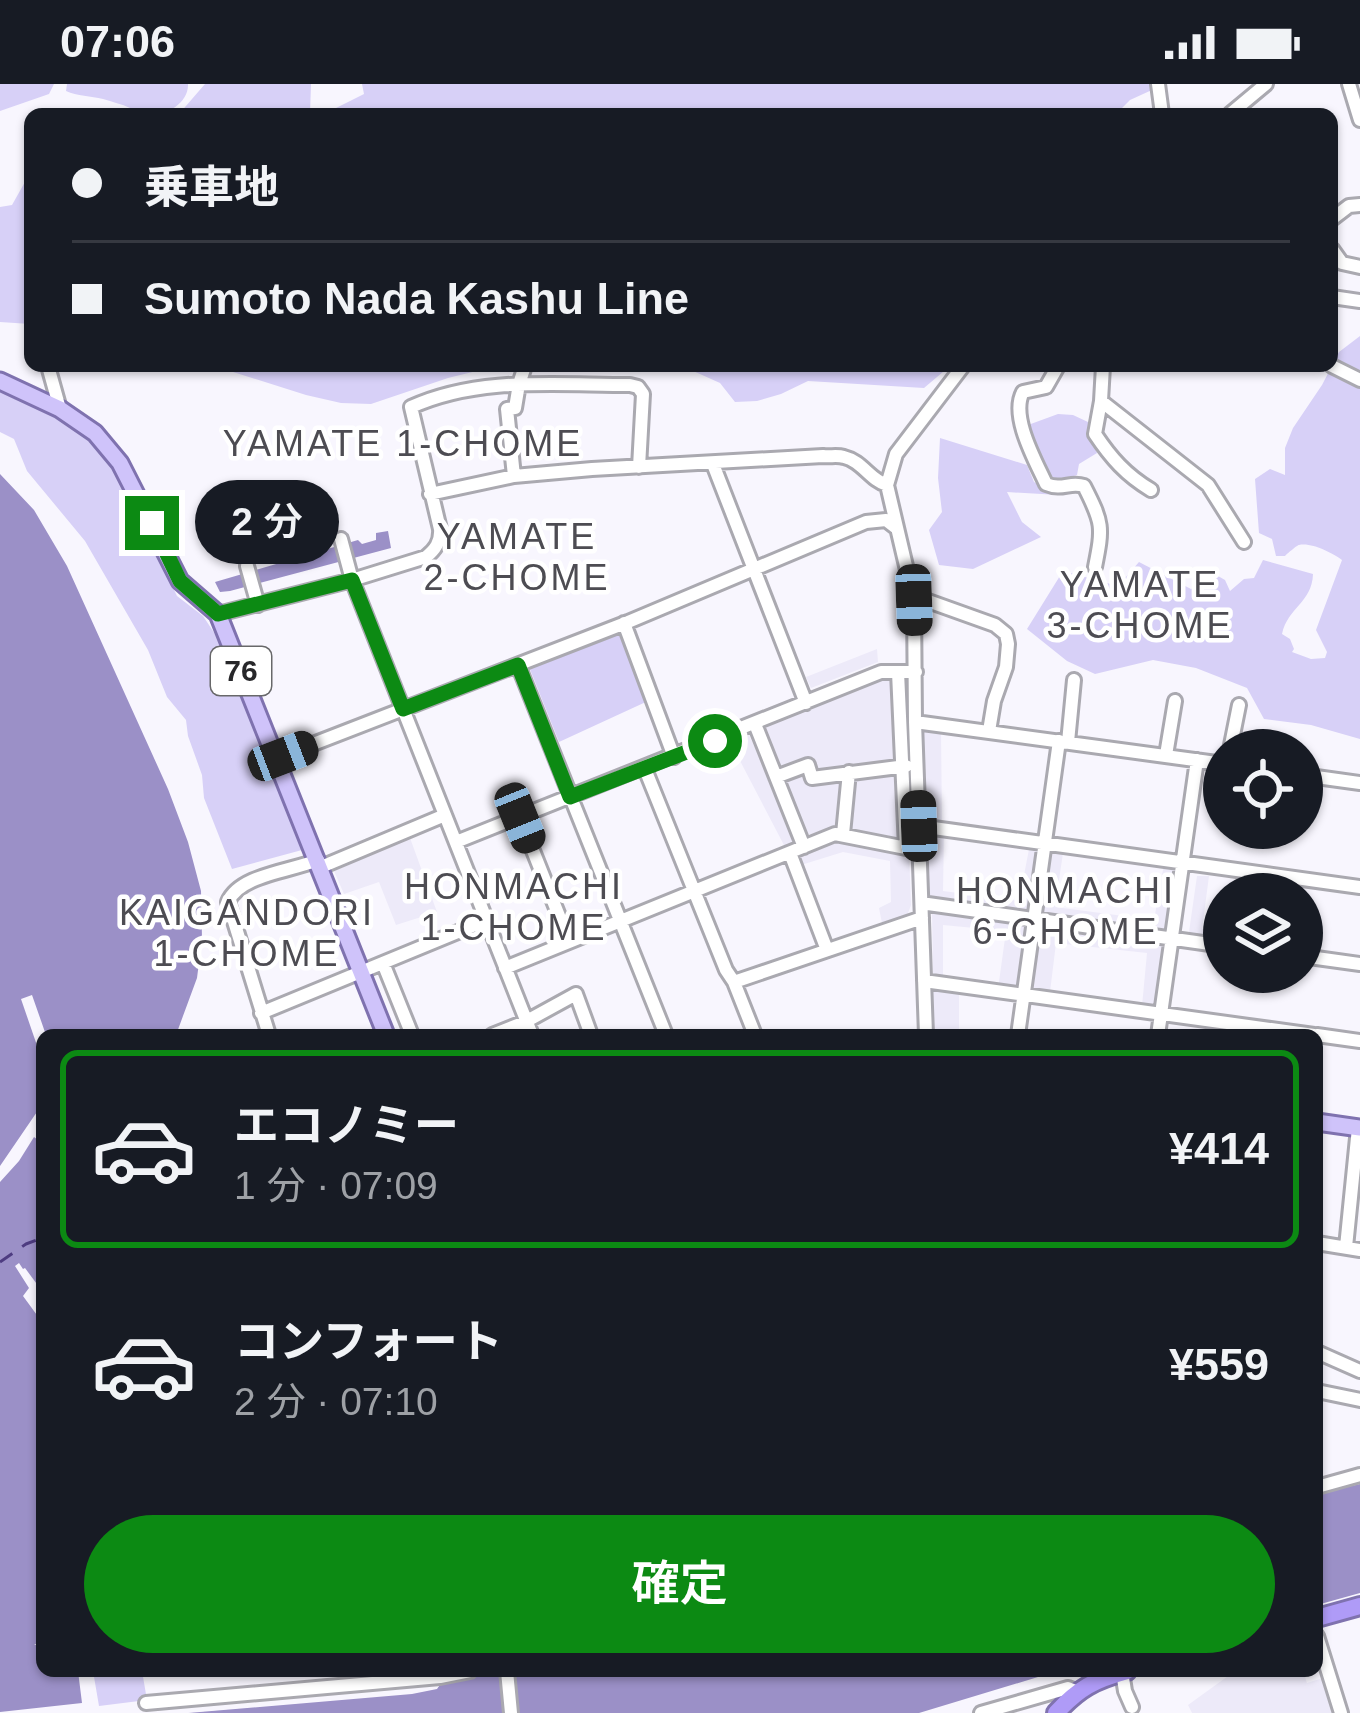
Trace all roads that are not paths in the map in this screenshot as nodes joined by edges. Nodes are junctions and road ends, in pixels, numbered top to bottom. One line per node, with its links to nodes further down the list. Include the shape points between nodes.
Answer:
1 (1266, 84): 3 (street)
2 (1349, 84): 4 (street)
3 (1237, 108)
4 (1360, 120)
5 (50, 372): 13 (street)
6 (523, 372): 11 (street)
7 (958, 372): 17 (street, via 896,454)
8 (1055, 372): 24 (street, via 1046,387 1023,392 1019,414 1046,484 1084,486 1098,512)
9 (1103, 372): 12 (street)
10 (0, 380): 13 (main road, 76)
11 (518, 385): 15 (street, via 638,387); 16 (street, via 515,408 507,409); 19 (street, via 411,407)
12 (1101, 400): 18 (street, via 1095,434 1112,460); 22 (street, via 1208,485)
13 (60, 409): 29 (main road, 76, via 120,463 180,581)
14 (712, 464): 15 (street); 17 (street, via 847,457); 25 (street)
15 (639, 466): 16 (street)
16 (514, 476): 19 (street)
17 (887, 485): 20 (street)
18 (1151, 490)
19 (430, 494): 26 (street, via 440,530 434,550)
20 (896, 527): 25 (street, via 866,521); 27 (street)
21 (340, 539): 26 (street)
22 (1244, 542)
23 (247, 566): 28 (street)
24 (1095, 568)
25 (754, 571): 30 (street); 36 (street)
26 (352, 580): 28 (street); 38 (street)
27 (914, 600): 33 (street); 42 (street, via 1006,634)
28 (258, 605): 29 (street)
29 (218, 614): 46 (main road, 76)
30 (624, 623): 31 (street); 45 (street)
31 (518, 665): 38 (street); 55 (street)
32 (898, 672): 33 (street); 36 (street); 49 (street)
33 (916, 672): 39 (street)
34 (1074, 680): 43 (street)
35 (1175, 701): 44 (street)
36 (806, 703): 40 (street)
37 (1239, 705): 41 (street)
38 (403, 709): 46 (street); 56 (street)
39 (915, 722): 42 (street); 58 (street)
40 (755, 724): 45 (street); 52 (street)
41 (1234, 729)
42 (989, 730): 43 (street)
43 (1064, 742): 44 (street); 61 (street)
44 (1166, 755): 47 (street)
45 (674, 757): 50 (street)
46 (277, 758): 64 (main road, 76)
47 (1198, 760): 48 (street); 65 (street)
48 (1203, 761)
49 (906, 766): 51 (street); 62 (street)
50 (645, 769): 55 (street); 67 (street)
51 (849, 772): 52 (street, via 812,778 808,765); 59 (street)
52 (776, 777): 63 (street)
53 (1323, 778): 54 (street)
54 (1360, 783)
55 (570, 797): 57 (street); 71 (street)
56 (445, 815): 60 (street); 64 (street)
57 (520, 818): 60 (street); 73 (street)
58 (919, 826): 61 (street); 62 (street)
59 (843, 834): 62 (street); 63 (street)
60 (456, 842): 70 (street)
61 (1044, 843): 65 (street); 69 (street)
62 (913, 847): 68 (street)
63 (797, 850): 67 (street); 75 (street)
64 (319, 863): 80 (main road, 76); 84 (street, via 230,894)
65 (1184, 863): 66 (street); 72 (street)
66 (1360, 887)
67 (694, 890): 71 (street); 82 (street)
68 (925, 911): 69 (street); 75 (street); 81 (street)
69 (1034, 919): 72 (street); 83 (street)
70 (487, 920): 77 (street); 79 (street)
71 (621, 920): 73 (street); 91 (street)
72 (1172, 938): 74 (street); 85 (street)
73 (569, 940): 79 (street)
74 (1203, 943)
75 (827, 950): 82 (street)
76 (1323, 959): 78 (street)
77 (383, 963): 80 (street); 89 (street)
78 (1360, 964)
79 (506, 968): 86 (street)
80 (361, 973): 84 (street); 88 (main road, 76)
81 (924, 981): 83 (street); 93 (street)
82 (734, 982): 92 (street)
83 (1023, 994): 85 (street); 94 (street)
84 (261, 1013): 87 (street)
85 (1161, 1014): 95 (street); 96 (street)
86 (529, 1028): 90 (street, via 576,994)
87 (267, 1029)
88 (384, 1029)
89 (410, 1029)
90 (589, 1029)
91 (664, 1029)
92 (753, 1029)
93 (926, 1029)
94 (1019, 1029)
95 (1159, 1029)
96 (1271, 1029)
97 (1323, 1036): 98 (street)
98 (1360, 1041)
99 (1323, 1122): 100 (main road)
100 (1359, 1124): 102 (street)
101 (1323, 1244): 102 (street)
102 (1353, 1248)
103 (1323, 1355): 104 (street)
104 (1360, 1371)
105 (1323, 1392): 106 (street)
106 (1360, 1400)
107 (1360, 1474): 108 (street)
108 (1323, 1482)
109 (1360, 1606): 110 (highway)
110 (1323, 1616)
111 (1323, 1656): 122 (street)
112 (440, 1677): 117 (street)
113 (508, 1677): 119 (street)
114 (1107, 1677): 116 (highway)
115 (1124, 1677): 118 (street)
116 (1076, 1691): 120 (street); 121 (highway)
117 (146, 1703)
118 (1132, 1707)
119 (511, 1713)
120 (981, 1713)
121 (1056, 1713)
122 (1340, 1713)

